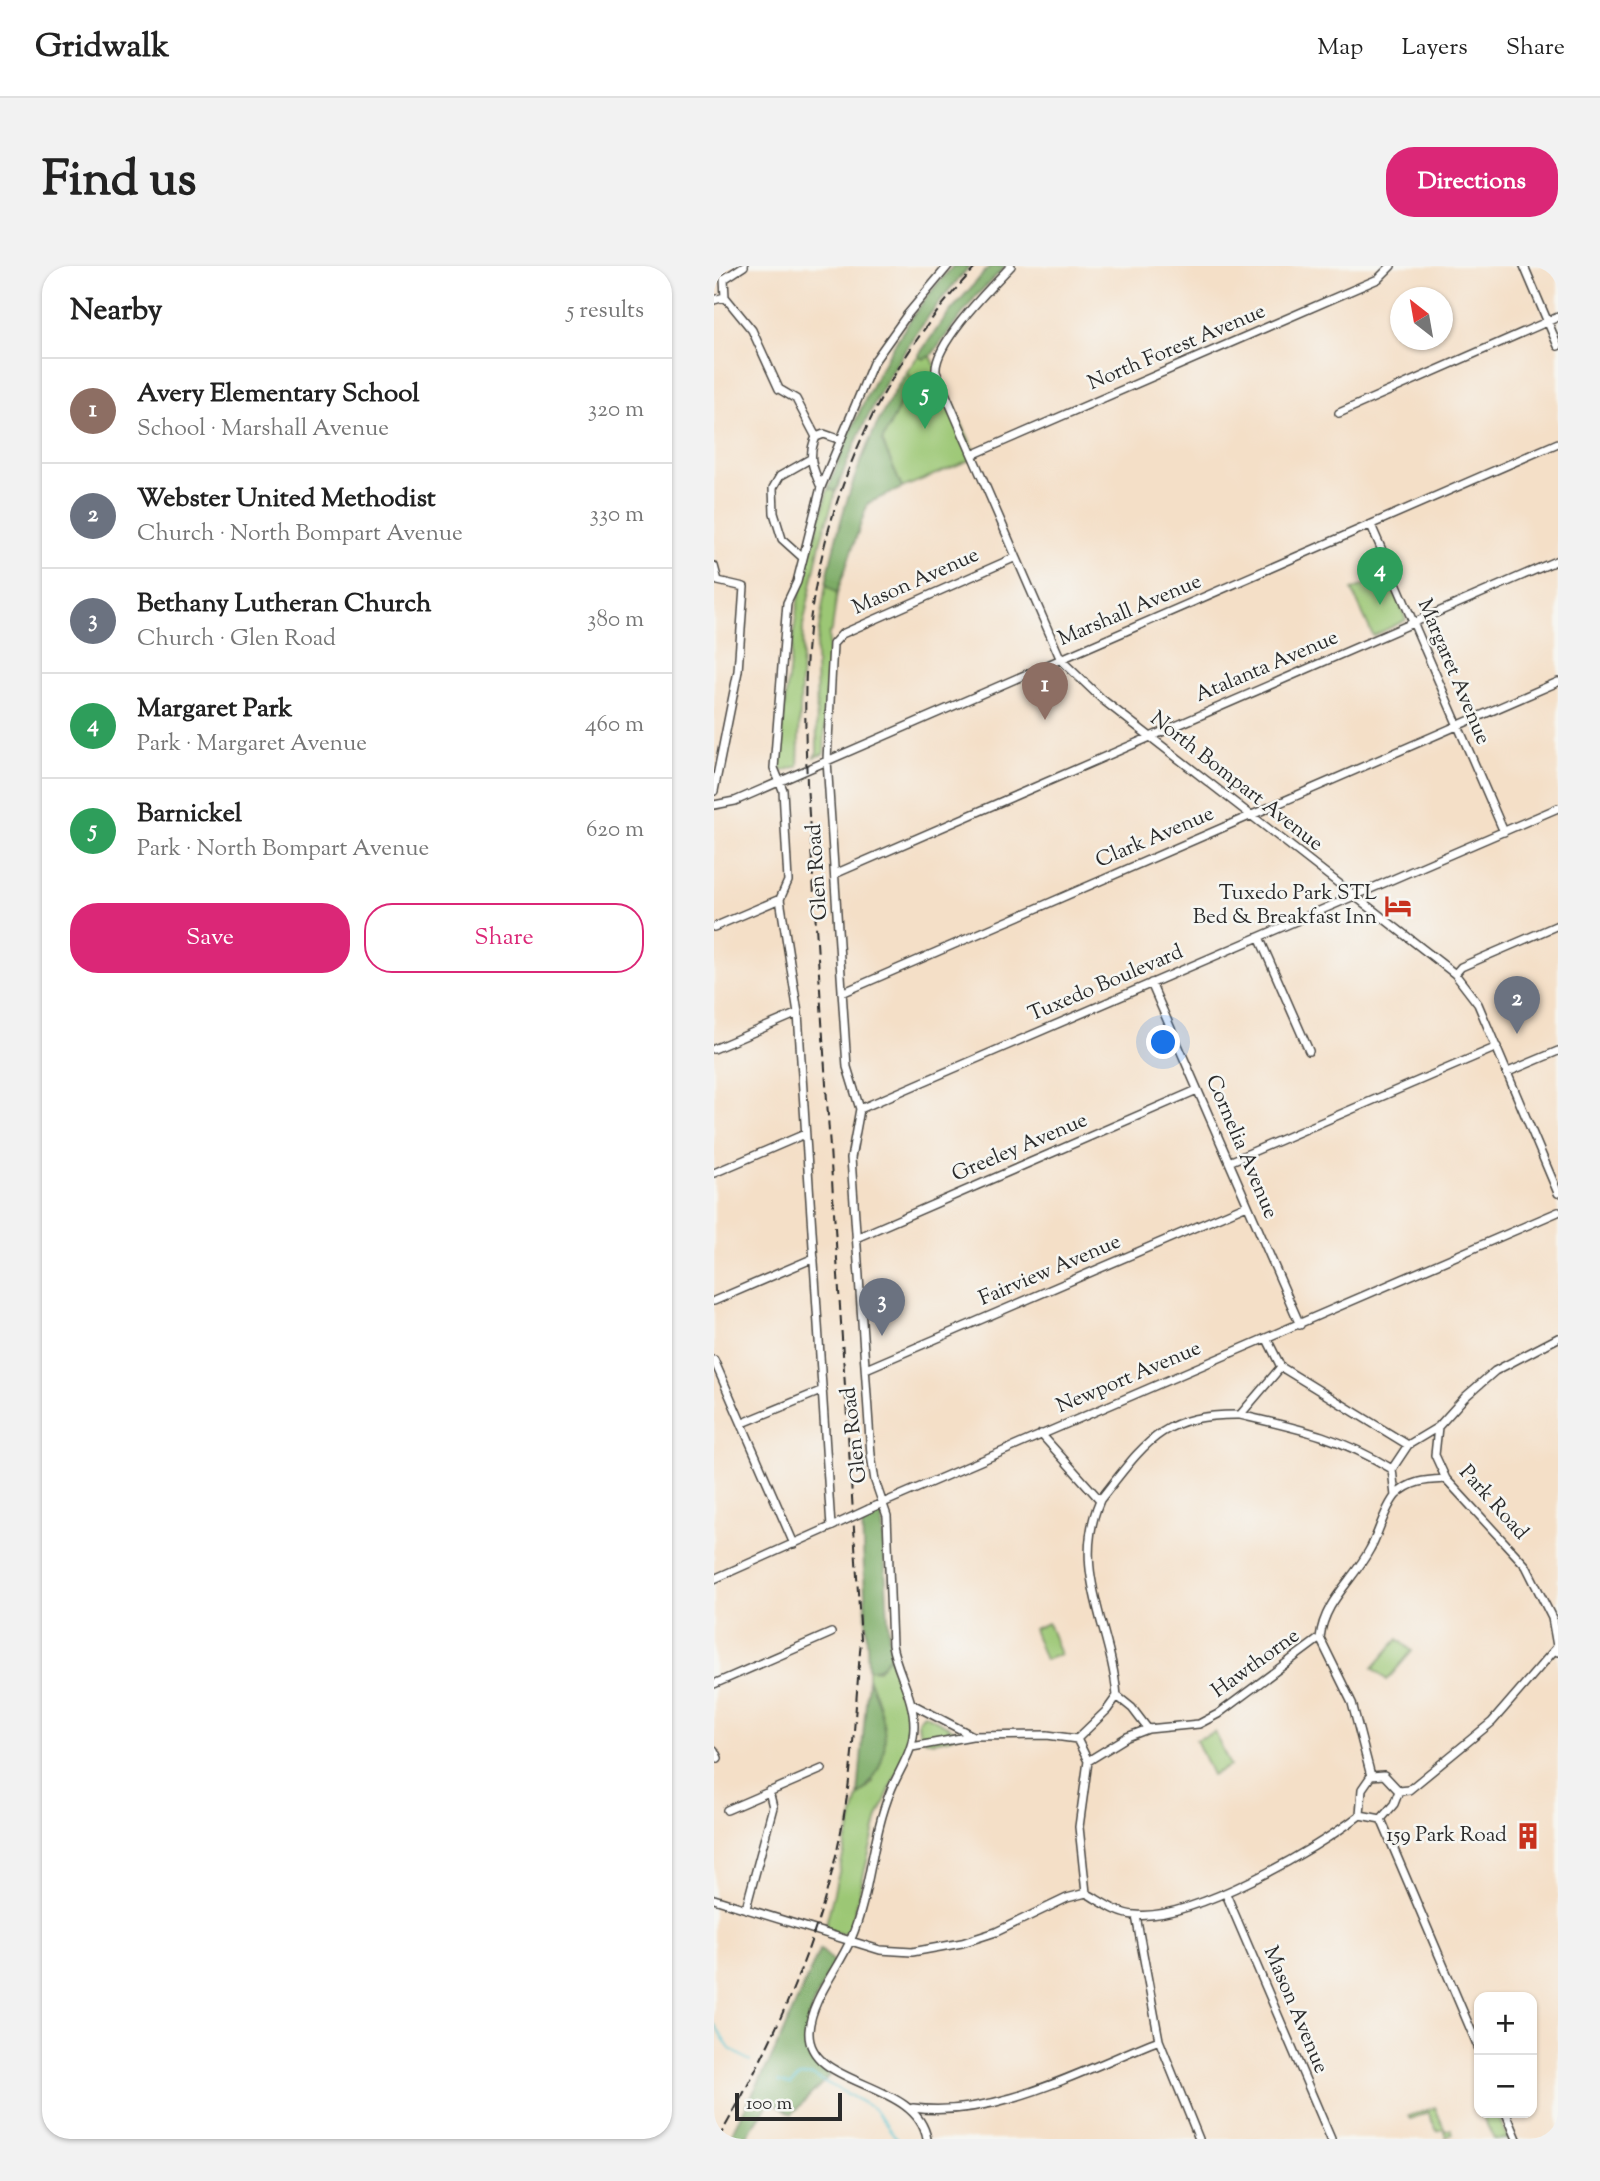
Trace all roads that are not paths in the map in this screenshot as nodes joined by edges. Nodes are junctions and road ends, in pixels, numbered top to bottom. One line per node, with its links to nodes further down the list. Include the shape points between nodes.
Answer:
1 (744, 266): 6 (street, via 724,279)
2 (947, 266): 13 (street, Glen Road, via 873,363)
3 (1011, 266): 15 (street, North Bompart Avenue, via 985,293 935,365)
4 (1391, 266): 15 (street, North Forest Avenue, via 1378,279)
5 (1524, 266): 9 (street)
6 (725, 297): 7 (street); 12 (street, via 752,330 779,389 796,399)
7 (714, 300)
8 (1558, 317): 9 (street)
9 (1548, 322): 10 (street); 11 (street)
10 (1558, 345)
11 (1339, 413)
12 (816, 437): 13 (street, via 824,434); 16 (street)
13 (841, 440): 17 (street, Glen Road)
14 (1558, 443): 18 (street, Marshall Avenue)
15 (972, 455): 20 (street, North Bompart Avenue)
16 (810, 459): 17 (street); 19 (street, via 780,476 773,488 782,539)
17 (821, 487): 19 (street, Glen Road)
18 (1371, 526): 23 (street, Margaret Avenue); 25 (street, Marshall Avenue)
19 (802, 557): 30 (street, Glen Road, via 787,603 774,761)
20 (1016, 558): 24 (street, Mason Avenue, via 842,634); 25 (street, North Bompart Avenue)
21 (1558, 560): 23 (street, Atalanta Avenue)
22 (714, 566): 31 (street, via 719,581 744,587 738,671)
23 (1412, 623): 27 (street, Margaret Avenue); 28 (street, Atalanta Avenue)
24 (833, 645): 29 (street, Glen Road)
25 (1061, 660): 28 (street, North Bompart Avenue); 29 (street, Marshall Avenue)
26 (1558, 682): 27 (street, Clark Avenue)
27 (1457, 726): 34 (street, Clark Avenue); 35 (street, Margaret Avenue)
28 (1151, 737): 34 (street, North Bompart Avenue); 36 (street, Atalanta Avenue)
29 (827, 760): 30 (street, Marshall Avenue); 36 (street, Glen Road)
30 (780, 781): 32 (street, Marshall Avenue); 38 (street, Glen Road, via 788,881)
31 (714, 791)
32 (714, 805)
33 (1558, 808): 35 (street, Tuxedo Boulevard)
34 (1252, 815): 37 (street, North Bompart Avenue); 44 (street, Clark Avenue)
35 (1504, 832): 37 (street, Tuxedo Boulevard)
36 (837, 873): 44 (street, Glen Road)
37 (1353, 895): 41 (street, Tuxedo Boulevard); 42 (street, North Bompart Avenue)
38 (780, 899): 40 (street); 45 (street, Glen Road)
39 (1558, 925): 42 (street, via 1461,967)
40 (714, 927)
41 (1259, 937): 43 (street, Tuxedo Boulevard); 48 (street)
42 (1455, 974): 46 (street, North Bompart Avenue, via 1478,1004)
43 (1151, 984): 51 (street, Cornelia Avenue); 52 (street, Tuxedo Boulevard)
44 (842, 993): 52 (street, Glen Road, via 847,1067)
45 (798, 1013): 47 (street); 53 (street, Glen Road)
46 (1497, 1047): 50 (street, North Bompart Avenue); 54 (street)
47 (714, 1049)
48 (1309, 1051)
49 (1558, 1051): 50 (street)
50 (1508, 1072): 56 (street, North Bompart Avenue)
51 (1197, 1090): 54 (street, Cornelia Avenue); 59 (street, Greeley Avenue)
52 (860, 1108): 59 (street, Glen Road, via 851,1158)
53 (805, 1134): 55 (street); 60 (street, Glen Road)
54 (1229, 1162): 57 (street, Cornelia Avenue)
55 (714, 1173)
56 (1558, 1193)
57 (1247, 1205): 62 (street, Cornelia Avenue); 67 (street, Fairview Avenue)
58 (1558, 1212): 62 (street, Newport Avenue)
59 (856, 1238): 67 (street, Glen Road)
60 (814, 1258): 61 (street); 68 (street, Glen Road)
61 (714, 1301)
62 (1300, 1325): 64 (street, Newport Avenue)
63 (1558, 1338): 71 (street, via 1495,1371)
64 (1267, 1339): 66 (street); 72 (street, Newport Avenue)
65 (714, 1360): 70 (street)
66 (1281, 1367): 69 (street); 73 (street)
67 (866, 1369): 78 (street, Glen Road, via 871,1455)
68 (823, 1390): 70 (street); 79 (street, Glen Road)
69 (1240, 1415): 74 (street, via 1321,1433); 77 (street, via 1205,1414 1169,1425 1147,1443)
70 (743, 1423): 80 (street)
71 (1438, 1427): 73 (street); 75 (street, Park Road, via 1435,1455)
72 (1041, 1434): 77 (street); 78 (street, Newport Avenue)
73 (1408, 1445): 74 (street)
74 (1392, 1469): 76 (street)
75 (1446, 1479): 76 (street, via 1419,1480); 84 (street, Park Road, via 1526,1566 1552,1618)
76 (1395, 1496): 83 (street, Hawthorne, via 1369,1552 1333,1600)
77 (1100, 1500): 86 (street, via 1088,1552 1088,1574 1114,1663)
78 (884, 1503): 79 (street, Newport Avenue, bridge); 87 (street, Glen Road, via 892,1645)
79 (835, 1525): 80 (street, Newport Avenue)
80 (794, 1544): 81 (street, Newport Avenue)
81 (714, 1579)
82 (831, 1633): 85 (street)
83 (1320, 1638): 88 (street, Hawthorne, via 1218,1714 1199,1724); 96 (street, via 1352,1703)
84 (1558, 1648): 98 (street, via 1492,1722 1409,1790)
85 (714, 1684)
86 (1117, 1696): 88 (street); 90 (street)
87 (912, 1704): 89 (street); 91 (street, Glen Road)
88 (1148, 1729): 94 (street, Hawthorne)
89 (973, 1736): 90 (street); 91 (street)
90 (1076, 1739): 94 (street)
91 (912, 1747): 107 (street, Glen Road, via 877,1832)
92 (714, 1750): 93 (street)
93 (718, 1758)
94 (1088, 1761): 102 (street, via 1079,1827)
95 (822, 1769): 97 (street)
96 (1371, 1776): 98 (street, via 1384,1775); 100 (street, via 1362,1788)
97 (769, 1791): 99 (street); 105 (street, via 773,1807)
98 (1399, 1791): 101 (street)
99 (727, 1810)
100 (1360, 1815): 101 (street); 103 (street)
101 (1381, 1819): 108 (street)
102 (1086, 1893): 106 (street); 107 (street, via 962,1944 912,1952 880,1950)
103 (1226, 1894): 106 (street); 114 (street, Mason Avenue)
104 (714, 1899): 105 (street)
105 (746, 1908): 107 (street)
106 (1136, 1916): 109 (street)
107 (850, 1941): 110 (street, Glen Road, via 812,2014 809,2033 813,2050 830,2068)
108 (1474, 2037)
109 (1159, 2040): 110 (street, via 996,2104 942,2112); 113 (street)
110 (913, 2108): 112 (street)
111 (1508, 2118): 115 (street)
112 (926, 2139)
113 (1199, 2139)
114 (1331, 2139)
115 (1517, 2139)

